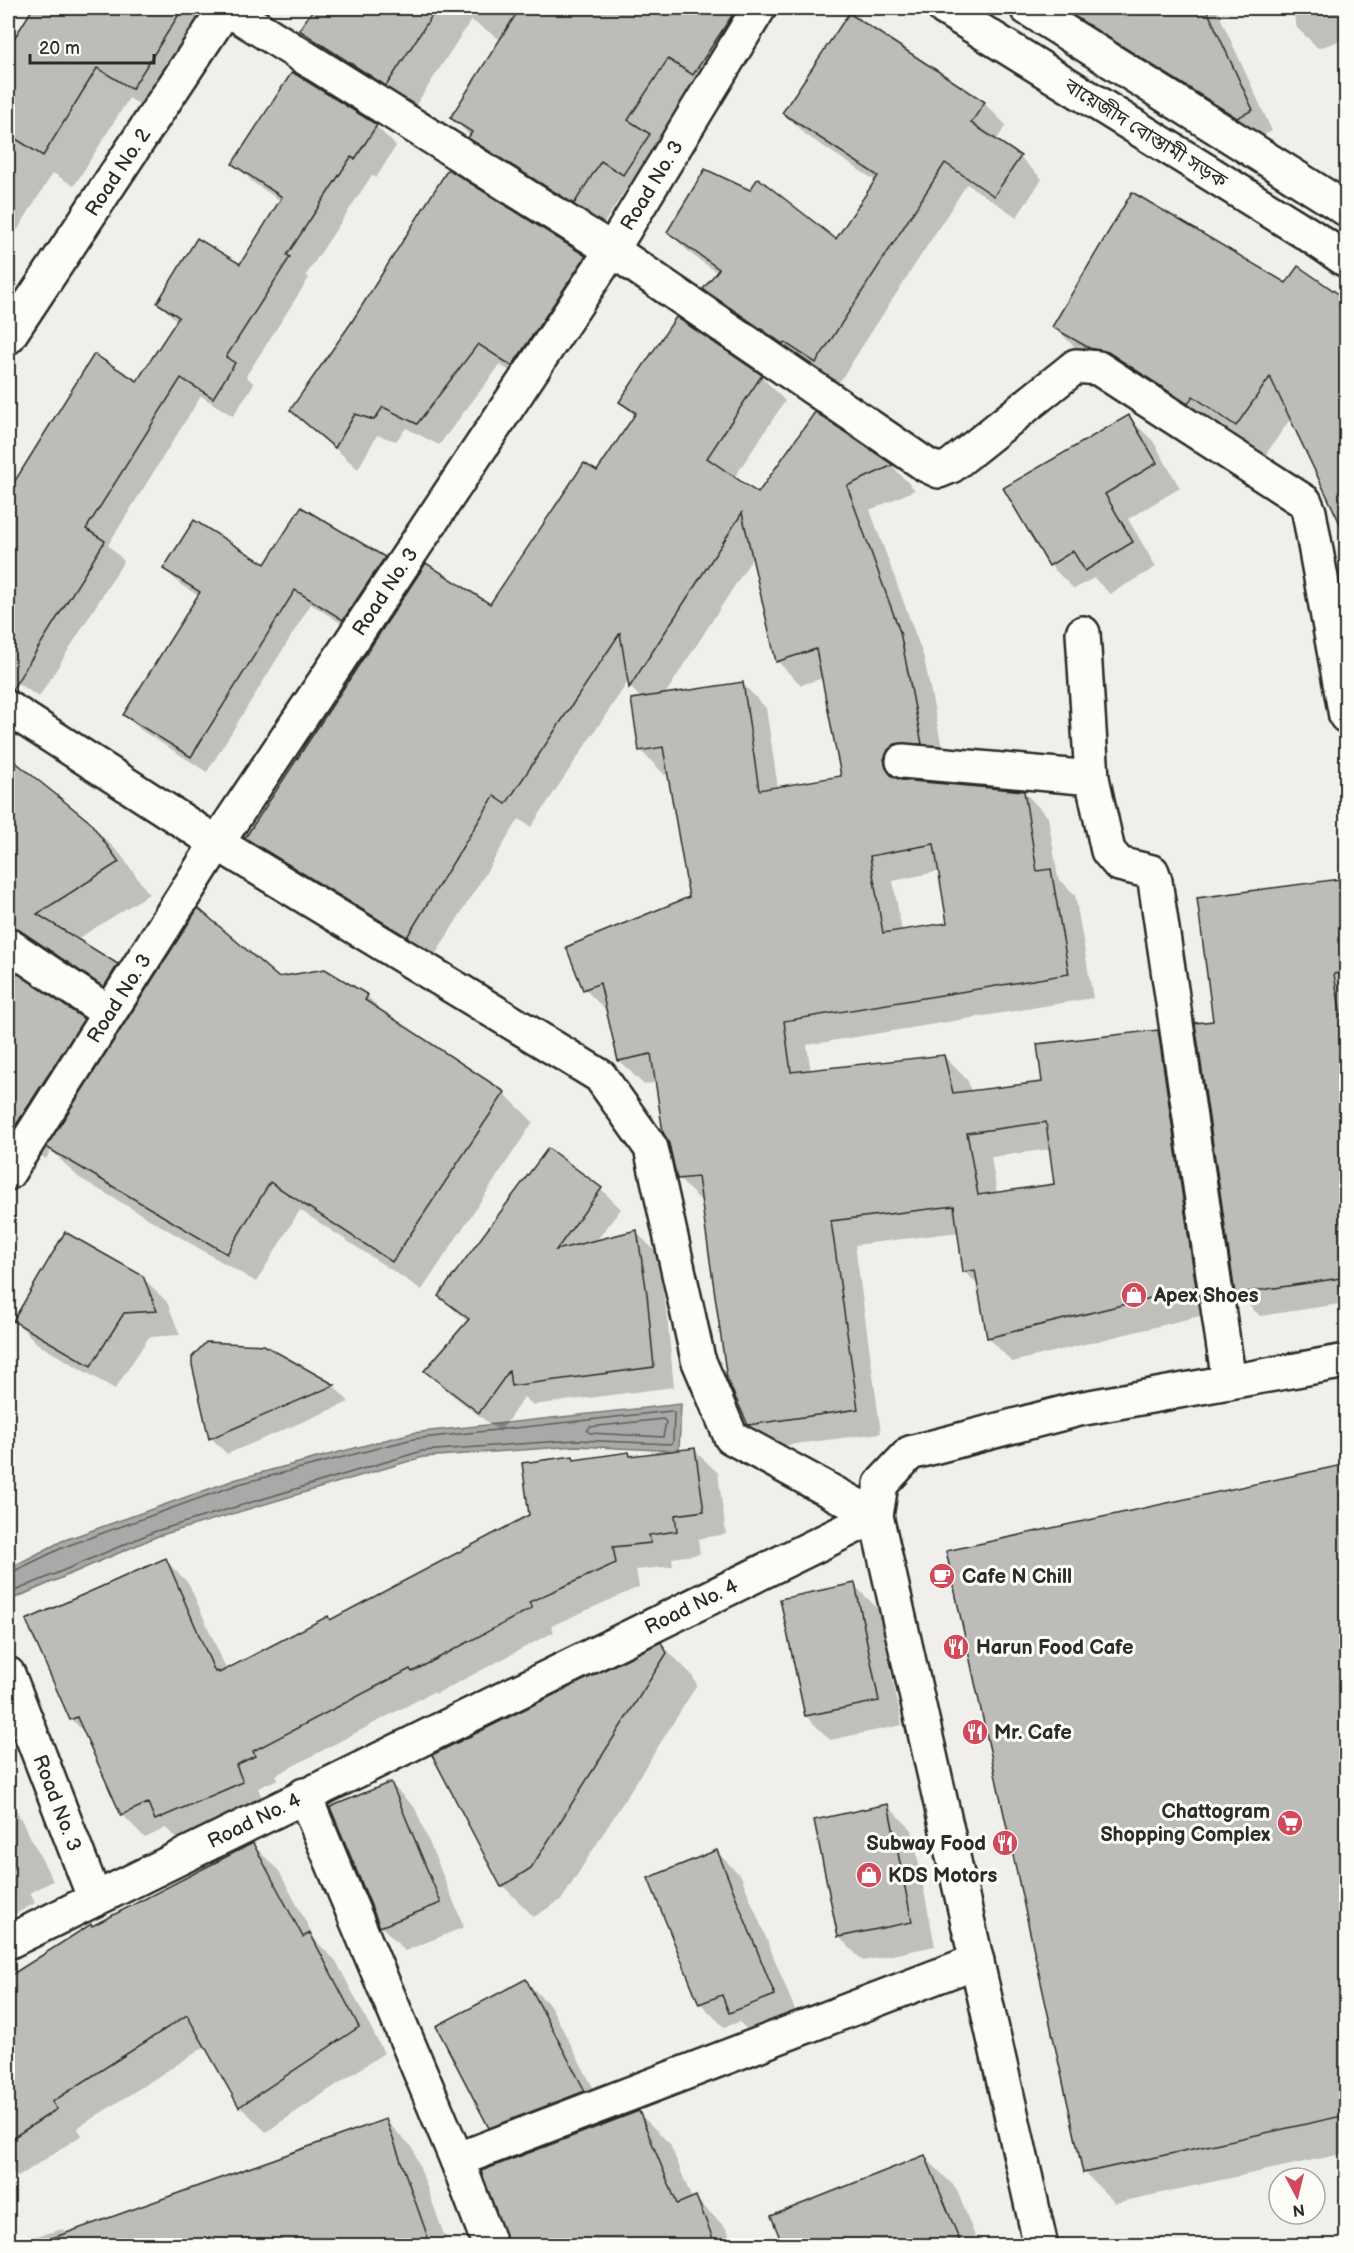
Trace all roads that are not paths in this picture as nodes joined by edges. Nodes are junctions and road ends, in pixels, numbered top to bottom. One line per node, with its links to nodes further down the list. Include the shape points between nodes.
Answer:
1 (226, 8): 6 (street); 8 (street, Road No. 2)
2 (759, 8): 6 (street, Road No. 3)
3 (945, 8): 7 (street, বায়েজীদ বোস্তামী সড়ক)
4 (1027, 8): 5 (street)
5 (1347, 209)
6 (612, 250): 11 (street, via 939,471 951,466 1076,366 1098,368 1305,502); 14 (street, Road No. 3)
7 (1347, 260)
8 (8, 337)
9 (1083, 633): 13 (street)
10 (8, 708): 14 (street)
11 (1347, 716)
12 (903, 760): 13 (street)
13 (1092, 778): 19 (street, via 1112,858 1119,864 1152,872 1155,881)
14 (217, 843): 16 (street, Road No. 3); 20 (street, via 600,1076 651,1148 698,1359 731,1437)
15 (8, 945): 16 (street)
16 (109, 1013): 17 (street, Road No. 3)
17 (8, 1173)
18 (1347, 1361): 19 (street)
19 (1228, 1382): 20 (street, via 1079,1409 910,1453 880,1484)
20 (876, 1516): 22 (street, Road No. 4); 25 (street)
21 (8, 1674): 23 (street, Road No. 3)
22 (304, 1795): 23 (street, Road No. 4); 26 (street)
23 (94, 1897): 24 (street, Road No. 4)
24 (8, 1942)
25 (977, 1961): 26 (street); 28 (street)
26 (457, 2160): 27 (street)
27 (490, 2246)
28 (1041, 2246)

